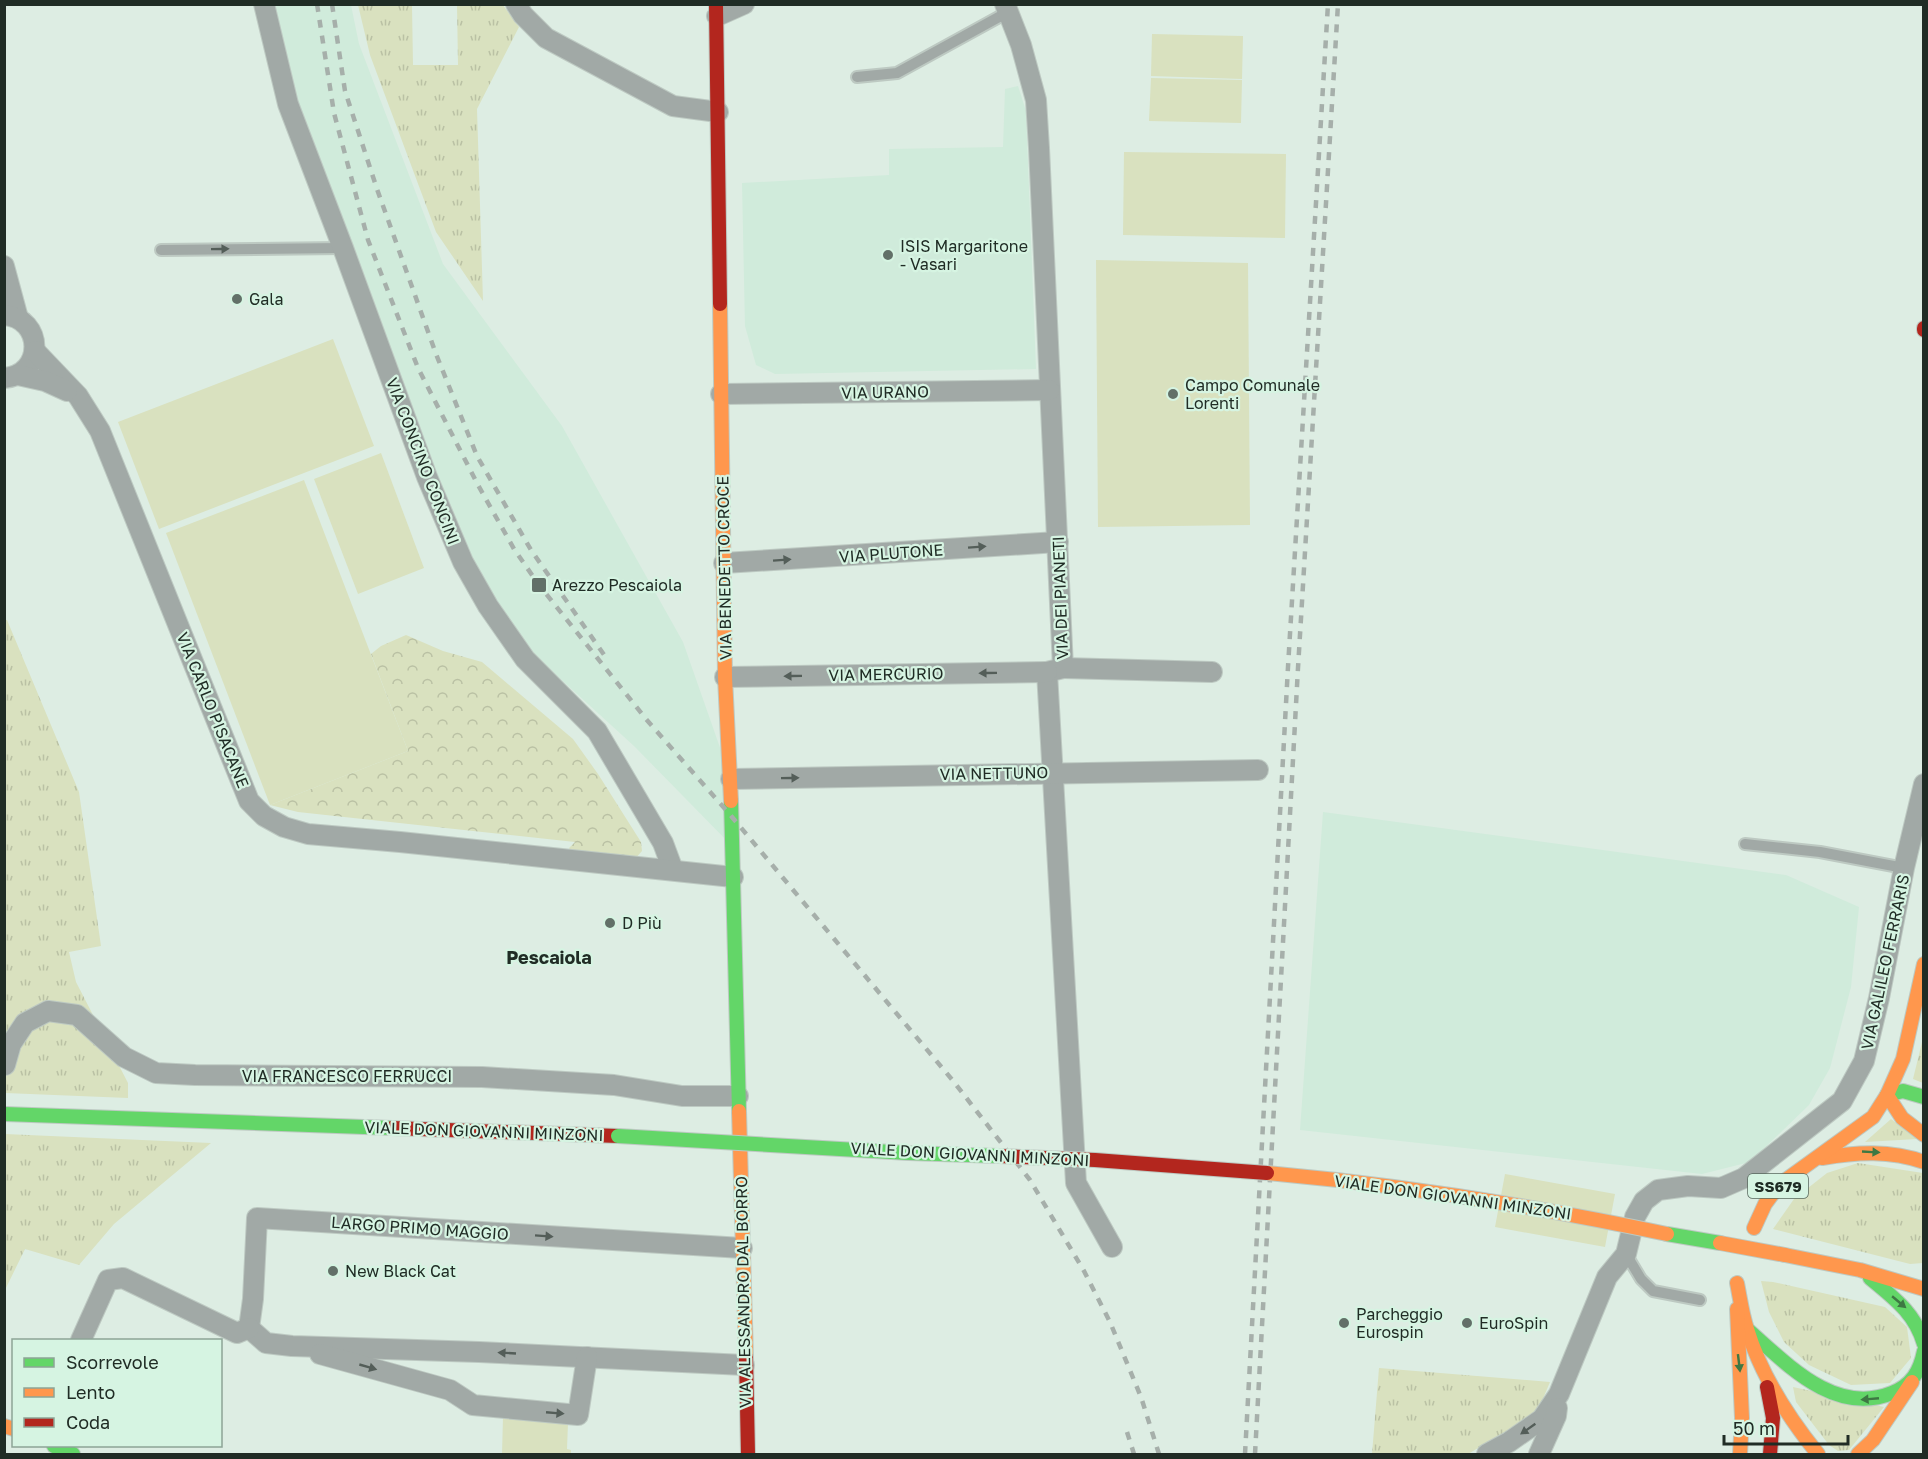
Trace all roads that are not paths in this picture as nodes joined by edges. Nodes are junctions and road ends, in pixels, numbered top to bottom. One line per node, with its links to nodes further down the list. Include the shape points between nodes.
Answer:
1 (264, 4): 8 (street, VIA CONCINO CONCINI, via 288,104)
2 (516, 4): 7 (street, via 546,38 674,106)
3 (744, 4): 5 (street)
4 (1006, 8): 6 (lane, via 897,73); 14 (street, VIA DEI PIANETI, via 1021,45 1035,100)
5 (717, 10): 7 (main road, VIA BENEDETTO CROCE)
6 (857, 77)
7 (718, 112): 15 (main road, VIA BENEDETTO CROCE)
8 (343, 248): 9 (lane, one-way to 8); 28 (street, VIA CONCINO CONCINI, via 427,477 463,562 525,659 597,731 663,843)
9 (161, 250)
10 (4, 266): 11 (street)
11 (11, 316): 12 (street, via 31,332)
12 (35, 351): 13 (street, via 26,369); 16 (street, VIA CARLO PISACANE)
13 (11, 377): 16 (street, via 45,381)
14 (1049, 390): 15 (street, VIA URANO); 17 (street, VIA DEI PIANETI)
15 (721, 394): 18 (main road, VIA BENEDETTO CROCE)
16 (78, 396): 28 (street, VIA CARLO PISACANE, via 100,431 249,801 264,816 308,834)
17 (1058, 542): 18 (street, VIA PLUTONE, one-way to 17); 19 (street, VIA DEI PIANETI)
18 (724, 563): 21 (main road, VIA BENEDETTO CROCE)
19 (1055, 670): 20 (street, VIA MERCURIO); 21 (street, VIA MERCURIO, one-way to 21); 23 (street, VIA DEI PIANETI)
20 (1212, 672)
21 (725, 677): 24 (main road, VIA BENEDETTO CROCE)
22 (1258, 770): 23 (street, VIA NETTUNO)
23 (1053, 772): 24 (street, VIA NETTUNO, one-way to 23); 41 (street, VIA DEI PIANETI, via 1076,1183)
24 (731, 779): 29 (main road, VIA BENEDETTO CROCE)
25 (1923, 784): 27 (street, VIA GALILEO FERRARIS)
26 (1745, 844): 27 (lane, via 1820,852)
27 (1904, 868): 43 (street, VIA GALILEO FERRARIS, via 1864,1061 1842,1101 1744,1178 1721,1188 1689,1186 1658,1190 1644,1201 1635,1216)
28 (673, 870): 29 (street, VIA CARLO PISACANE)
29 (733, 877): 33 (main road, VIA BENEDETTO CROCE)
30 (1923, 964): 32 (main road, SS679, via 1904,1059)
31 (5, 1065): 33 (street, VIA FRANCESCO FERRUCCI, via 11,1044 25,1023 48,1011 77,1015 124,1057 156,1072 482,1077 614,1085 682,1096)
32 (1887, 1095): 34 (main road, via 1903,1091); 37 (main road, via 1892,1108); 38 (main road, SS679, via 1872,1117)
33 (738, 1096): 36 (main road, VIA BENEDETTO CROCE)
34 (1923, 1097)
35 (4, 1114): 44 (main road, VIALE DON GIOVANNI MINZONI, bridge, via 740,1141 1254,1171 1408,1187 1578,1215)
36 (740, 1130): 42 (main road, VIA ALESSANDRO DAL BORRO)
37 (1923, 1135)
38 (1818, 1158): 39 (main road, one-way to 39, via 1856,1152 1892,1154); 40 (main road, SS679, via 1779,1185)
39 (1923, 1162)
40 (1754, 1228)
41 (1112, 1247)
42 (742, 1248): 48 (street, LARGO PRIMO MAGGIO, one-way to 42, via 254,1218); 55 (main road, VIA ALESSANDRO DAL BORRO)
43 (1626, 1254): 47 (lane, via 1653,1291); 58 (street, via 1607,1278)
44 (1860, 1270): 45 (main road); 46 (main road, VIALE DON GIOVANNI MINZONI); 51 (main road, one-way to 51, via 1912,1313 1921,1329)
45 (1923, 1275)
46 (1923, 1289)
47 (1700, 1300)
48 (249, 1328): 50 (street, via 237,1334 123,1278 108,1280); 52 (street, via 266,1343)
49 (1748, 1330): 56 (main road); 57 (main road, one-way to 49, via 1874,1400 1830,1394); 64 (main road, one-way to 64, via 1737,1283 1743,1422)
50 (82, 1339)
51 (1923, 1344)
52 (291, 1346): 54 (street, one-way to 52); 54 (street, one-way to 54, via 450,1390 473,1405 578,1415)
53 (1923, 1351): 57 (main road)
54 (587, 1357): 55 (street)
55 (744, 1365): 62 (main road, VIA ALESSANDRO DAL BORRO)
56 (1763, 1368): 65 (main road, via 1773,1418); 66 (main road)
57 (1912, 1382): 67 (main road, via 1873,1440)
58 (1559, 1394): 60 (street, one-way to 60, via 1542,1419); 63 (street, via 1556,1416)
59 (1899, 1425): 61 (main road)
60 (1497, 1453)
61 (1881, 1453)
62 (748, 1455)
63 (1539, 1455)
64 (1740, 1455)
65 (1770, 1455)
66 (1818, 1455)
67 (1858, 1455)

